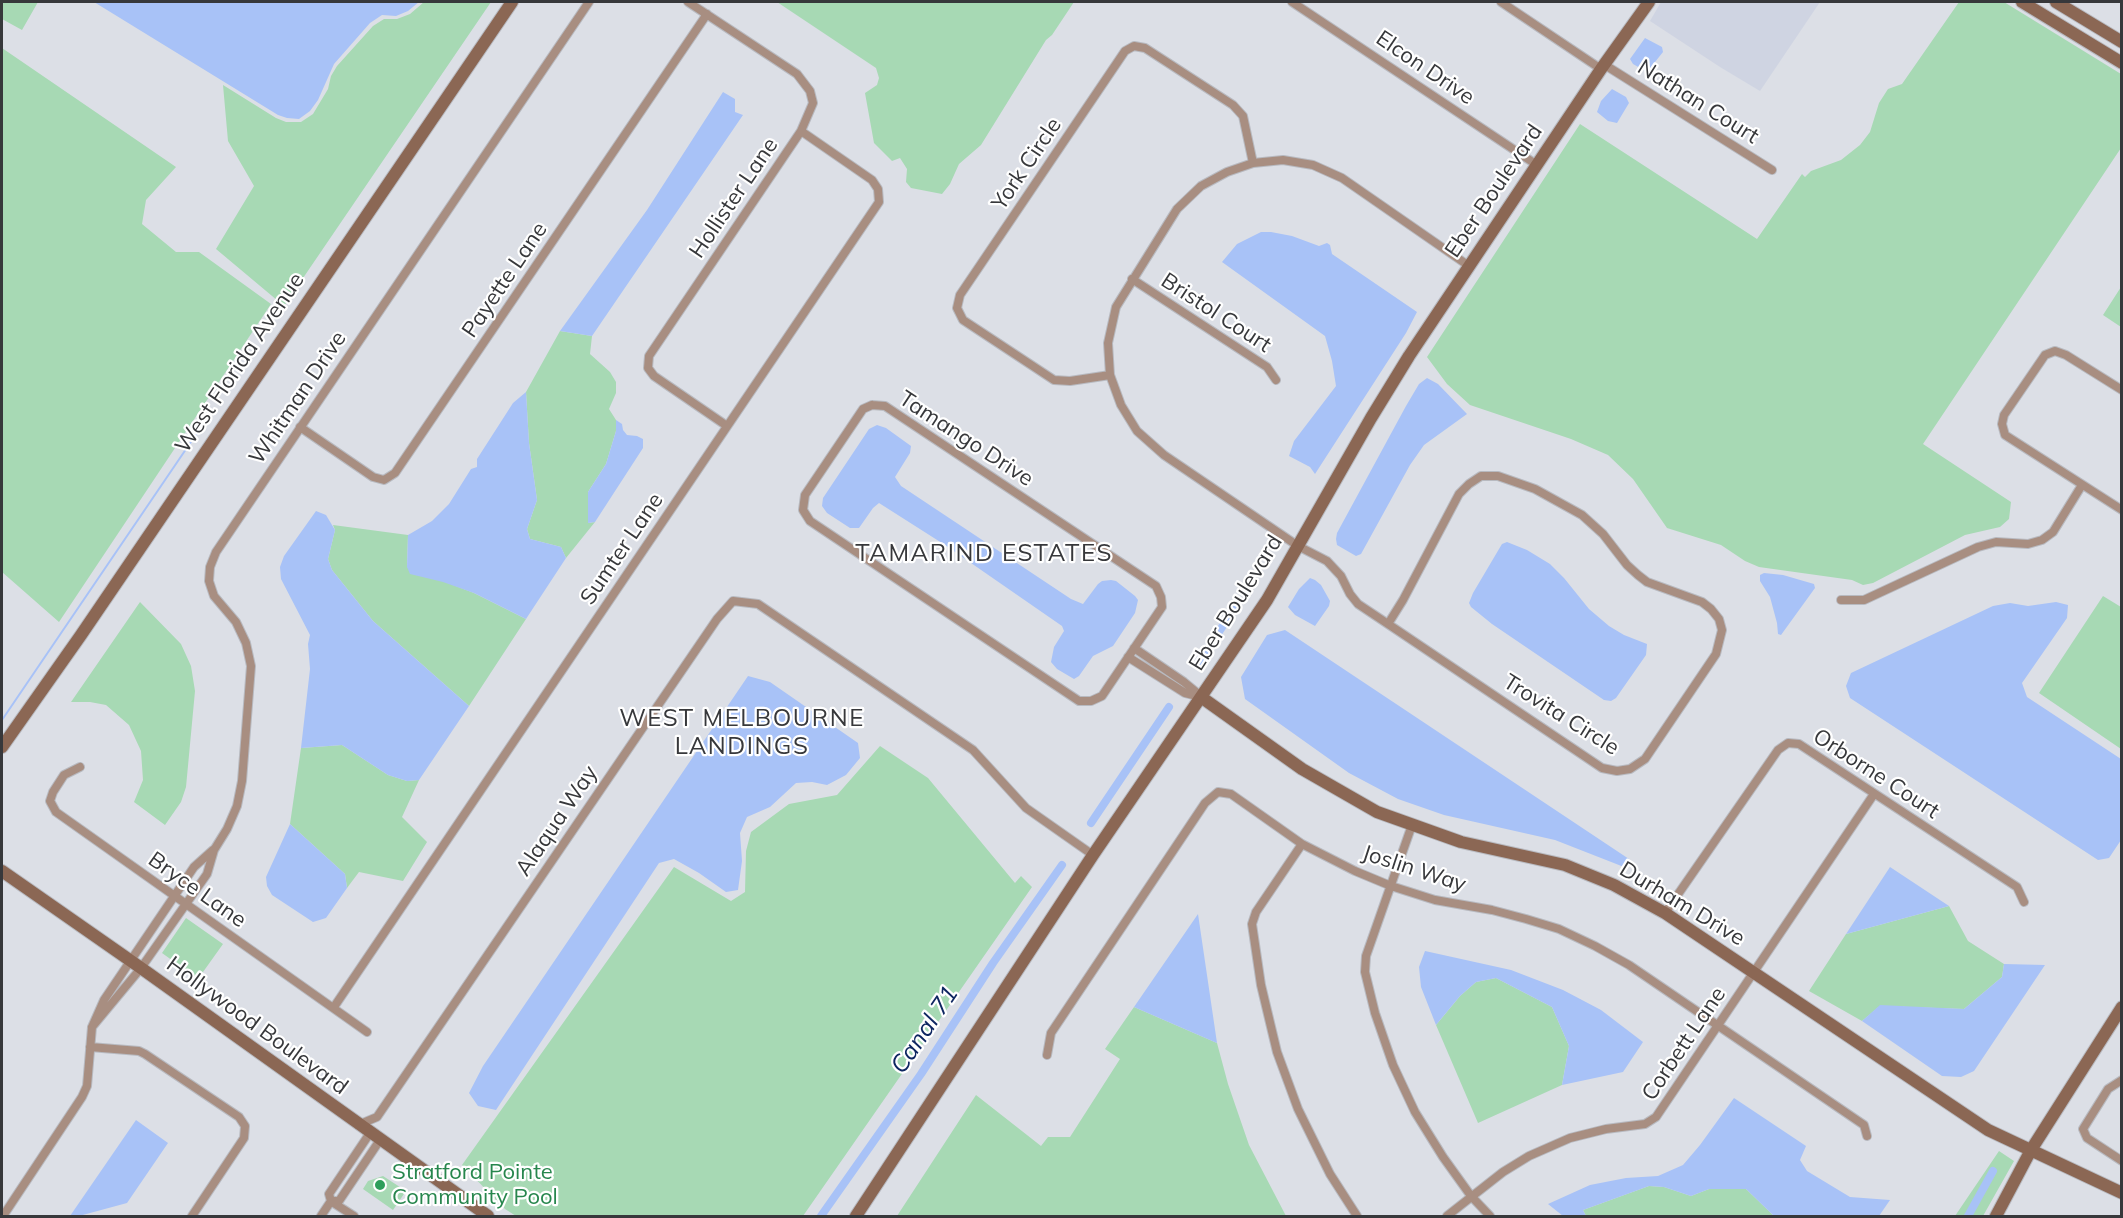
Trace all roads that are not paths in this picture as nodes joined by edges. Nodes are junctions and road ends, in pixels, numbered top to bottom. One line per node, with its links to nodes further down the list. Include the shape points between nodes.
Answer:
1 (512, 2): 32 (street, West Florida Avenue)
2 (589, 2): 23 (street, Whitman Drive)
3 (688, 2): 9 (street, Hollister Lane)
4 (1292, 2): 15 (street, Elcon Drive)
5 (1501, 2): 12 (street)
6 (2022, 2): 11 (street)
7 (2056, 2): 10 (street)
8 (1648, 4): 12 (street, Eber Boulevard)
9 (707, 14): 13 (street, Hollister Lane, via 797,74 810,91 813,103); 23 (street, Payette Lane, via 395,473 384,480 373,477)
10 (2121, 42)
11 (2121, 63)
12 (1603, 67): 15 (street, Eber Boulevard); 16 (street, Nathan Court)
13 (801, 131): 22 (street, Sumter Lane, via 872,180 879,202); 22 (street, Hollister Lane, via 649,356 648,368 654,376)
14 (1253, 162): 17 (street, Trovita Circle, via 1282,160 1313,165 1342,178); 18 (street, Trovita Circle, via 1201,186 1177,209); 19 (street, York Circle, via 1243,116 1233,105 1145,48 1134,46 1125,51 960,295 957,308 963,320 1054,380)
15 (1537, 165): 17 (street, Eber Boulevard)
16 (1772, 170)
17 (1469, 266): 26 (street, Eber Boulevard, via 1381,400)
18 (1132, 279): 19 (street, Trovita Circle, via 1116,307 1108,343); 20 (street, Bristol Court, via 1267,367)
19 (1110, 375): 26 (street, Trovita Circle, via 1121,405 1137,430 1164,455)
20 (1276, 380)
21 (2121, 390): 24 (street, via 2055,351 2045,355 2004,415 2005,435)
22 (727, 426): 48 (street, Sumter Lane)
23 (300, 427): 37 (street, Whitman Drive, via 216,552 210,567 214,596 236,622 251,666 237,806)
24 (2082, 485): 25 (street); 27 (street, via 2053,532 2042,540 2028,544 1995,542 1978,547 1864,600)
25 (2121, 510)
26 (1298, 546): 28 (street, Trovita Circle, via 1327,561 1358,604); 31 (street, Eber Boulevard, via 1267,600)
27 (1840, 600)
28 (1388, 624): 28 (street, Trovita Circle, via 1459,494 1481,476 1498,476 1535,489 1582,515 1638,575 1702,602 1719,619 1722,630 1716,654 1645,759 1630,769 1617,771 1602,768)
29 (1134, 648): 30 (street, Tamango Drive); 30 (street, Tamango Drive, via 1162,607 1155,586 885,406 863,409 805,495 803,510 810,520 1079,701 1102,696); 31 (street)
30 (1128, 657): 31 (street, via 1185,693)
31 (1201, 697): 35 (street, Durham Drive, via 1312,775 1377,812); 38 (street, Eber Boulevard)
32 (2, 747)
33 (80, 767): 41 (street, Bryce Lane, via 64,775 53,792 50,801 56,812)
34 (1874, 794): 42 (street, Orborne Court, via 2017,887); 44 (street, Orborne Court, via 1798,744 1788,743 1778,750); 47 (street, Corbett Lane)
35 (1412, 825): 40 (street); 44 (street, Durham Drive, via 1461,842 1565,865 1614,885)
36 (1302, 843): 40 (street, Joslin Way); 54 (street, Joslin Way, via 1231,794 1218,792 1204,803 1051,1033); 70 (street, via 1252,924 1277,1052 1298,1109 1330,1174)
37 (214, 850): 41 (street, Whitman Drive, via 194,867); 43 (street, Whitman Drive, via 207,874)
38 (1093, 855): 56 (street, Alaqua Way, via 1026,808 973,750 758,604 733,601 377,1116); 69 (street, Eber Boulevard)
39 (2, 871): 45 (street, Hollywood Boulevard)
40 (1391, 886): 50 (street, Joslin Way, via 1558,929 1629,965); 62 (street, via 1366,956 1365,972 1375,1013 1415,1112)
41 (174, 896): 43 (street, Bryce Lane); 45 (street, Whitman Drive)
42 (2024, 902)
43 (186, 904): 46 (street, Whitman Drive); 48 (street, Bryce Lane)
44 (1665, 914): 47 (street, Durham Drive)
45 (130, 960): 46 (street, Hollywood Boulevard); 51 (street, Whitman Drive)
46 (141, 968): 51 (street, Whitman Drive); 56 (street, Hollywood Boulevard)
47 (1753, 972): 50 (street, Corbett Lane); 59 (street, Durham Drive, via 1988,1130)
48 (334, 1007): 52 (street, Bryce Lane)
49 (2121, 1007): 59 (street)
50 (1718, 1026): 58 (street, Joslin Way, via 1864,1125); 62 (street, Corbett Lane, via 1656,1117 1645,1125 1570,1138 1529,1156)
51 (92, 1027): 53 (street, Whitman Drive)
52 (367, 1032)
53 (90, 1047): 64 (street, Whitman Drive, via 87,1086 82,1097); 65 (street, via 145,1053 239,1117 245,1126 243,1138)
54 (1047, 1055)
55 (2120, 1084): 60 (street, via 2108,1089 2083,1129 2087,1138)
56 (358, 1125): 57 (street, Hollywood Boulevard)
57 (375, 1136): 63 (street, via 329,1194); 68 (street, Hollywood Boulevard)
58 (1867, 1136)
59 (2031, 1150): 61 (street, Durham Drive); 73 (street)
60 (2121, 1161)
61 (2121, 1193)
62 (1471, 1196): 71 (street, Corbett Lane); 72 (street)
63 (331, 1202): 66 (street); 67 (street)
64 (3, 1216)
65 (192, 1216)
66 (321, 1216)
67 (354, 1216)
68 (488, 1216)
69 (856, 1216)
70 (1357, 1216)
71 (1447, 1216)
72 (1490, 1216)
73 (1996, 1216)

